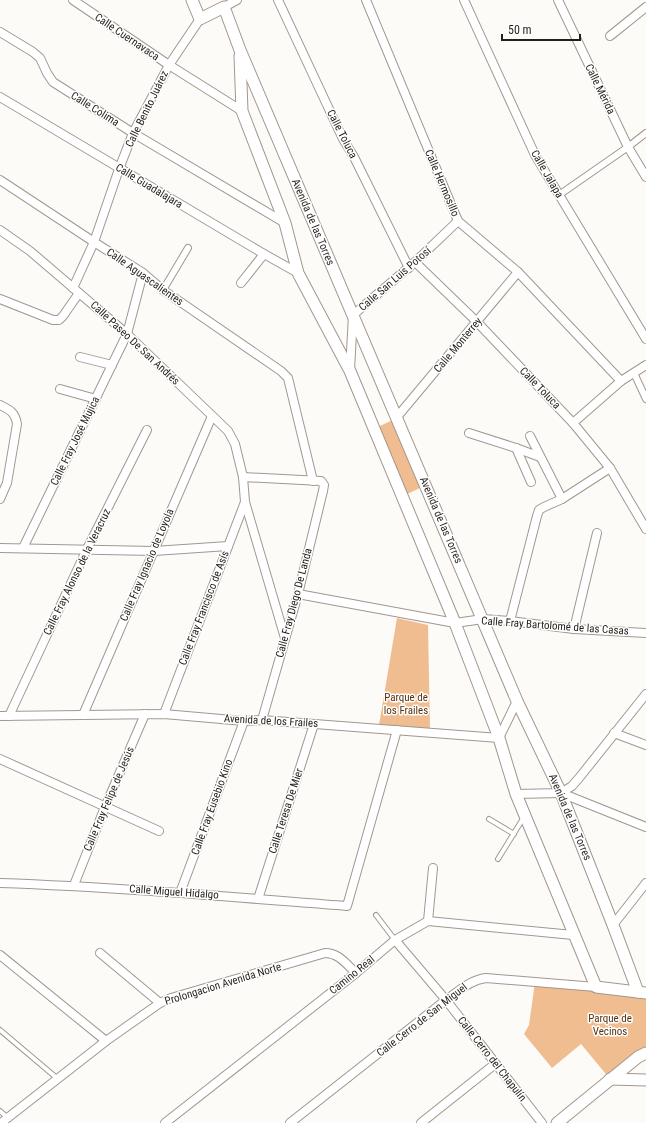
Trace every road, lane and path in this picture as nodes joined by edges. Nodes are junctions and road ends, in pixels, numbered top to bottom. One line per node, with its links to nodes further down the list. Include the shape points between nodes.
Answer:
1 (74, 0): 14 (street, Calle Cuernavaca)
2 (192, 0): 10 (street)
3 (237, 0): 8 (street, Calle Benito Juárez)
4 (278, 0): 30 (street, Calle Toluca, via 343,139)
5 (366, 0): 24 (street, Calle Hermosillo)
6 (464, 0): 23 (street, Calle Jalapa, via 535,155)
7 (558, 0): 19 (street, Calle Mérida)
8 (224, 7): 10 (street, Calle Benito Juárez); 13 (street, Avenida de las Torres)
9 (646, 7): 12 (street)
10 (200, 19): 14 (street, Calle Benito Juárez)
11 (0, 32): 17 (street, Calle Colima, via 40,58 53,82)
12 (610, 36)
13 (240, 50): 16 (street, Avenida de las Torres); 38 (street, Avenida de las Torres)
14 (169, 65): 16 (street, Calle Cuernavaca); 17 (street, Calle Benito Juárez)
15 (0, 97): 20 (street, Calle Guadalajara)
16 (242, 111): 25 (street, Avenida de las Torres)
17 (133, 133): 20 (street, Calle Benito Juárez); 25 (street, Calle Colima)
18 (646, 133): 19 (street)
19 (628, 147): 21 (street, Calle Mérida); 23 (street)
20 (119, 168): 27 (street, Calle Benito Juárez); 29 (street, Calle Guadalajara)
21 (646, 177)
22 (0, 180): 27 (street, Calle Aguascalientes)
23 (558, 195): 41 (street, Calle Jalapa)
24 (458, 221): 30 (street, Calle San Luis Potosí); 31 (street, Calle Hermosillo)
25 (285, 223): 33 (street, Avenida de las Torres)
26 (0, 230): 35 (street, Calle Paseo De San Andrés, via 30,251)
27 (94, 242): 32 (street, Calle Aguascalientes); 35 (street, Calle Benito Juárez)
28 (188, 248): 36 (street)
29 (264, 254): 33 (street, Calle Guadalajara); 34 (street)
30 (412, 265): 38 (street, Calle San Luis Potosí); 39 (street, Calle Toluca)
31 (518, 272): 39 (street, Calle Monterrey); 47 (street, Calle Hermosillo)
32 (143, 273): 36 (street, Calle Aguascalientes); 40 (street, Calle Fray José Mujica)
33 (298, 273): 45 (street, Avenida de las Torres)
34 (241, 283)
35 (76, 290): 37 (street, Calle Benito Juárez, via 59,320 53,320); 40 (street, Calle Paseo De San Andrés)
36 (163, 290): 62 (street, Calle Aguascalientes, via 288,378)
37 (0, 299)
38 (353, 315): 45 (street, Calle San Luis Potosí); 53 (street, Avenida de las Torres)
39 (477, 322): 53 (street, Calle Monterrey); 54 (street, Calle Toluca)
40 (127, 334): 43 (street, Calle Fray José Mujica); 52 (street, Calle Paseo De San Andrés)
41 (646, 339)
42 (80, 357): 43 (street)
43 (112, 365): 49 (street, Calle Fray José Mujica)
44 (646, 365): 46 (street)
45 (350, 371): 78 (street, Avenida de las Torres)
46 (634, 373): 47 (street); 50 (street)
47 (621, 381): 54 (street)
48 (60, 389): 49 (street)
49 (96, 399): 71 (street, Calle Fray José Mujica)
50 (646, 399)
51 (0, 405): 64 (street, via 16,416 17,424 7,483)
52 (212, 416): 61 (street, Calle Paseo De San Andrés, via 232,437); 73 (street, Calle Fray Ignacio de Loyola)
53 (397, 417): 76 (street, Avenida de las Torres)
54 (573, 423): 60 (street, Calle Toluca)
55 (147, 430): 72 (street, Calle Fray Alonso de la Veracruz)
56 (469, 433): 58 (street)
57 (530, 436): 59 (street)
58 (516, 448): 59 (street); 63 (street)
59 (540, 457): 65 (street)
60 (610, 468): 65 (street); 67 (street, Calle Toluca)
61 (244, 477): 62 (street); 66 (street, Calle Paseo De San Andrés)
62 (313, 481): 75 (street, Calle Fray Diego De Landa, via 321,481 324,485)
63 (531, 482)
64 (0, 499)
65 (562, 499): 77 (street, via 544,507 537,516)
66 (245, 502): 69 (street, Calle Fray Francisco de Asís); 81 (street)
67 (646, 529)
68 (597, 533): 79 (street)
69 (228, 546): 73 (street); 85 (street, Calle Fray Francisco de Asís)
70 (2, 548): 71 (street); 74 (street)
71 (24, 548): 72 (street)
72 (87, 549): 73 (street); 88 (street, Calle Fray Alonso de la Veracruz)
73 (154, 551): 86 (street, Calle Fray Ignacio de Loyola)
74 (0, 556)
75 (298, 594): 78 (street, Calle Fray Bartolomé de las Casas); 81 (street, Calle Fray Diego De Landa)
76 (483, 619): 77 (street, Calle Fray Bartolomé de las Casas); 78 (street, Calle Fray Bartolomé de las Casas); 83 (street, Avenida de las Torres)
77 (510, 621): 79 (street, Calle Fray Bartolomé de las Casas)
78 (455, 623): 94 (street, Avenida de las Torres)
79 (574, 629): 80 (street, Calle Fray Bartolomé de las Casas)
80 (646, 633)
81 (285, 638): 90 (street, Calle Fray Diego De Landa)
82 (646, 694): 93 (street)
83 (517, 701): 94 (street); 97 (street, Avenida de las Torres)
84 (145, 714): 85 (street, Avenida de los Frailes); 86 (street, Avenida de los Frailes); 99 (street, Calle Fray Felipe de Jesús)
85 (164, 714): 89 (street, Avenida de los Frailes)
86 (83, 715): 88 (street, Avenida de los Frailes)
87 (0, 716): 88 (street, Avenida de los Frailes)
88 (9, 716)
89 (244, 720): 90 (street, Avenida de los Frailes); 110 (street, Calle Fray Eusebio Kino)
90 (262, 720): 91 (street, Avenida de los Frailes)
91 (314, 724): 92 (street, Avenida de los Frailes); 111 (street, Calle Teresa De Mier)
92 (397, 730): 94 (street, Avenida de los Frailes); 111 (street, Calle Miguel Hidalgo, via 347,906)
93 (614, 734): 95 (street); 97 (street, via 572,786)
94 (499, 738): 98 (street, Avenida de las Torres)
95 (646, 745)
96 (0, 759): 99 (street)
97 (561, 793): 98 (street); 102 (street); 114 (street, Avenida de las Torres)
98 (516, 794): 100 (street, Avenida de las Torres)
99 (105, 807): 103 (street); 109 (street, Calle Fray Felipe de Jesús)
100 (525, 815): 104 (lane); 115 (street, Avenida de las Torres)
101 (489, 819): 104 (lane)
102 (646, 827)
103 (159, 831)
104 (514, 834): 105 (lane)
105 (498, 859)
106 (433, 868): 113 (street)
107 (0, 883): 109 (street, Calle Miguel Hidalgo)
108 (646, 883): 114 (street)
109 (74, 885): 110 (street, Calle Miguel Hidalgo)
110 (180, 892): 111 (street, Calle Miguel Hidalgo)
111 (258, 899)
112 (376, 915): 116 (lane)
113 (428, 921): 115 (street); 116 (street, Camino Real)
114 (613, 925): 121 (street, Avenida de las Torres)
115 (573, 935): 120 (street, Avenida de las Torres)
116 (395, 940): 119 (street, Camino Real); 122 (street, Calle Cerro del Chapulín)
117 (100, 953): 123 (street)
118 (0, 955): 125 (street)
119 (356, 973): 123 (street, Prolongacion Avenida Norte, via 337,955 325,953); 133 (street, Camino Real)
120 (596, 988): 121 (street, Calle Cerro de San Miguel); 122 (street, Calle Cerro de San Miguel, via 486,978 470,983)
121 (642, 993)
122 (446, 1000): 127 (street, Calle Cerro del Chapulín); 134 (street, Calle Cerro de San Miguel)
123 (160, 1003): 125 (street, Prolongacion Avenida Norte)
124 (0, 1030): 128 (lane)
125 (106, 1041): 128 (street, Prolongacion Avenida Norte)
126 (646, 1053): 129 (street)
127 (495, 1064): 135 (street); 136 (street, Calle Cerro del Chapulín)
128 (58, 1079): 132 (street, Prolongacion Avenida Norte)
129 (610, 1079): 130 (street); 137 (street)
130 (646, 1080)
131 (0, 1111): 132 (lane)
132 (5, 1121)
133 (165, 1123)
134 (290, 1123)
135 (421, 1123)
136 (542, 1123)
137 (557, 1123)

